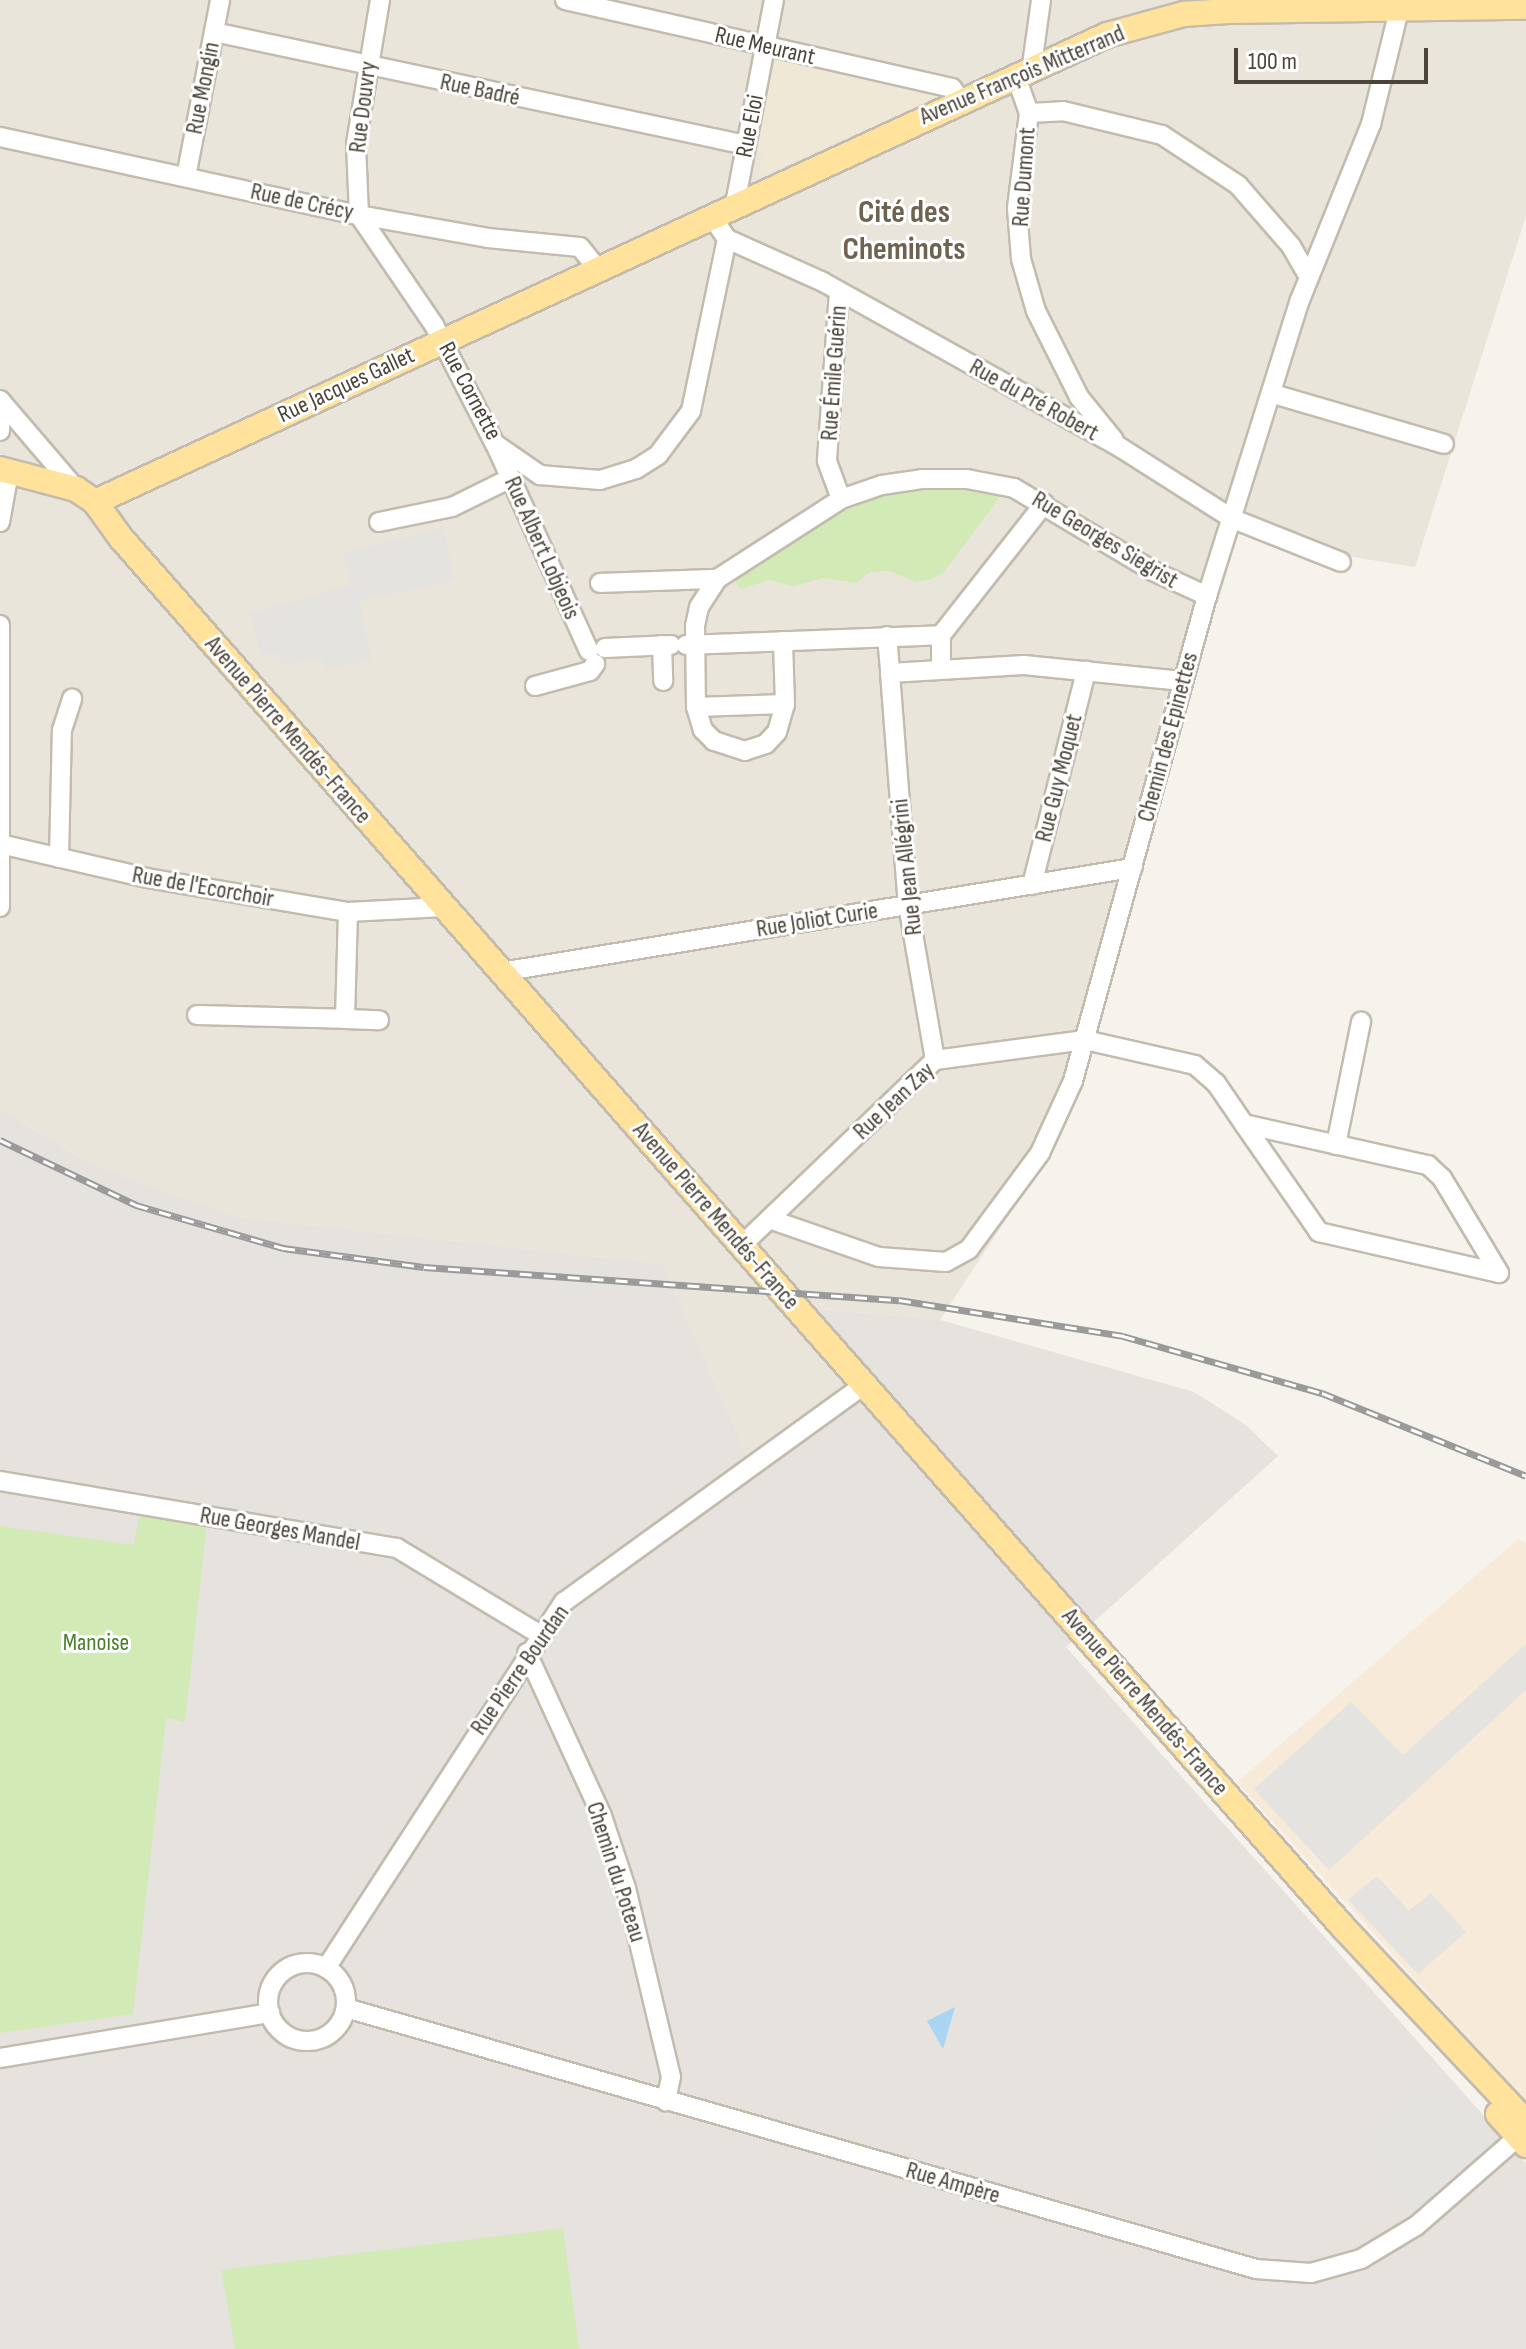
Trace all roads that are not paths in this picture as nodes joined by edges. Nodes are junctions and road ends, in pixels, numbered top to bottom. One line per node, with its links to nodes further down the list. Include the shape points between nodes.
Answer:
1 (220, 0): 10 (street, Rue Mongin)
2 (380, 0): 12 (street, Rue Douvry)
3 (565, 0): 11 (street, Rue Meurant)
4 (774, 0): 11 (street, Rue Eloi)
5 (1041, 0): 13 (street)
6 (1496, 4): 8 (main road, Avenue François Mitterrand); 9 (main road, Avenue François Mitterrand)
7 (1232, 6): 9 (main road, Avenue François Mitterrand); 13 (main road, Avenue François Mitterrand, via 1152,21)
8 (1526, 7)
9 (1399, 10): 24 (street, Chemin des Epinettes, via 1371,124)
10 (214, 32): 12 (street, Rue Badré); 18 (street, Rue Mongin)
11 (765, 47): 14 (street, Rue Meurant, via 952,88); 17 (street, Rue Eloi)
12 (367, 67): 17 (street, Rue Badré); 20 (street, Rue Douvry, via 356,144)
13 (1024, 70): 14 (main road, Avenue François Mitterrand); 15 (street, Rue Dumont)
14 (960, 99): 19 (main road, Avenue François Mitterrand)
15 (1029, 113): 24 (street, via 1063,111 1162,135 1238,185 1291,246); 32 (street, Rue Dumont, via 1017,208 1021,259 1036,311 1079,397)
16 (0, 137): 18 (street, Rue de Crécy)
17 (746, 145): 19 (street, Rue Eloi)
18 (186, 177): 20 (street, Rue de Crécy)
19 (735, 204): 21 (main road, Avenue François Mitterrand)
20 (359, 215): 23 (street, Rue de Crécy, via 488,238 580,247); 26 (street, Rue Cornette)
21 (711, 215): 22 (street); 23 (main road, Avenue François Mitterrand)
22 (727, 239): 25 (street, Rue du Pré Robert); 34 (street, Rue Cornette, via 691,411 658,455 636,469 600,480)
23 (597, 268): 26 (main road, Rue Jacques Gallet)
24 (1309, 277): 27 (street, Chemin des Epinettes)
25 (839, 292): 32 (street, Rue du Pré Robert); 37 (street, Rue Émile Guérin, via 827,461)
26 (443, 340): 30 (street, Rue Cornette); 36 (main road, Rue Jacques Gallet)
27 (1273, 394): 31 (street); 39 (street, Chemin des Epinettes)
28 (0, 401): 29 (street); 36 (street)
29 (0, 431)
30 (495, 444): 34 (street, Rue Cornette); 35 (street, Rue Albert Lobjeois)
31 (1444, 444)
32 (1121, 448): 39 (street, Rue du Pré Robert)
33 (5, 470): 36 (main road); 40 (street)
34 (540, 475): 35 (street)
35 (514, 485): 41 (street, via 452,507); 51 (street, Rue Albert Lobjeois)
36 (85, 496): 67 (main road, Avenue Pierre Mendés-France)
37 (841, 499): 38 (street, Rue Georges Siegrist, via 882,485 956,478 1014,488); 43 (street, Rue Georges Siegrist)
38 (1044, 504): 45 (street, Rue Georges Siegrist, via 1153,571); 47 (street)
39 (1233, 519): 42 (street, Rue du Pré Robert); 45 (street, Chemin des Epinettes)
40 (0, 522)
41 (379, 522)
42 (1341, 562)
43 (717, 579): 44 (street); 50 (street, Rue Georges Siegrist)
44 (600, 583)
45 (1207, 596): 56 (street, Chemin des Epinettes)
46 (0, 625): 61 (street)
47 (941, 635): 48 (street); 52 (street)
48 (887, 636): 49 (street); 54 (street, Rue Jean Allégrini)
49 (783, 641): 50 (street); 59 (street)
50 (678, 645): 51 (street); 55 (street); 60 (street)
51 (597, 654): 57 (street, via 590,671)
52 (941, 669): 53 (street, via 1024,665); 54 (street)
53 (1086, 671): 56 (street); 64 (street, Rue Guy Moquet)
54 (890, 673): 65 (street, Rue Jean Allégrini)
55 (663, 681)
56 (1182, 681): 63 (street, Chemin des Epinettes)
57 (535, 686)
58 (72, 699): 62 (street, via 62,730)
59 (785, 704): 60 (street); 60 (street, via 772,738 745,751 708,736)
60 (696, 707)
61 (1, 844): 62 (street, Rue de l'Ecorchoir); 66 (street)
62 (59, 858): 68 (street, Rue de l'Ecorchoir)
63 (1132, 868): 64 (street, Rue Joliot Curie); 74 (street, Chemin des Epinettes)
64 (1032, 885): 65 (street, Rue Joliot Curie)
65 (908, 905): 69 (street, Rue Joliot Curie); 75 (street, Rue Jean Allégrini)
66 (0, 907)
67 (444, 907): 68 (street, Rue de l'Ecorchoir); 69 (main road, Avenue Pierre Mendés-France)
68 (348, 912): 71 (street)
69 (501, 972): 79 (main road, Avenue Pierre Mendés-France)
70 (197, 1015): 71 (street)
71 (345, 1019): 72 (street)
72 (379, 1020)
73 (1361, 1022): 77 (street)
74 (1085, 1040): 75 (street, Rue Jean Zay); 76 (street, via 1195,1065 1216,1083); 78 (street, Chemin des Epinettes, via 1073,1081 1029,1171 959,1259 879,1257)
75 (935, 1060): 78 (street, Rue Jean Zay)
76 (1244, 1124): 77 (street); 77 (street, via 1319,1232 1499,1273 1435,1169)
77 (1336, 1145)
78 (772, 1220): 79 (street, Rue Jean Zay)
79 (742, 1245): 80 (main road, Avenue Pierre Mendés-France)
80 (864, 1385): 82 (street, Rue Pierre Bourdan, via 564,1602); 89 (main road, Avenue Pierre Mendés-France, via 1334,1917 1383,1982)
81 (0, 1481): 82 (street, Rue Georges Mandel, via 397,1548)
82 (539, 1634): 83 (street, Rue Pierre Bourdan)
83 (527, 1653): 84 (street, Rue Pierre Bourdan); 88 (street, Chemin du Poteau, via 602,1816 626,1888 671,2077)
84 (326, 1968): 85 (street, via 343,1987); 86 (street, via 304,1963 283,1971 270,1990)
85 (346, 2008): 86 (street, via 333,2031 306,2041 281,2031); 88 (street, Rue Ampère)
86 (270, 2013): 87 (street)
87 (0, 2058)
88 (666, 2101): 89 (street, Rue Ampère, via 1256,2269 1311,2273 1361,2259 1416,2226)
89 (1522, 2130)

